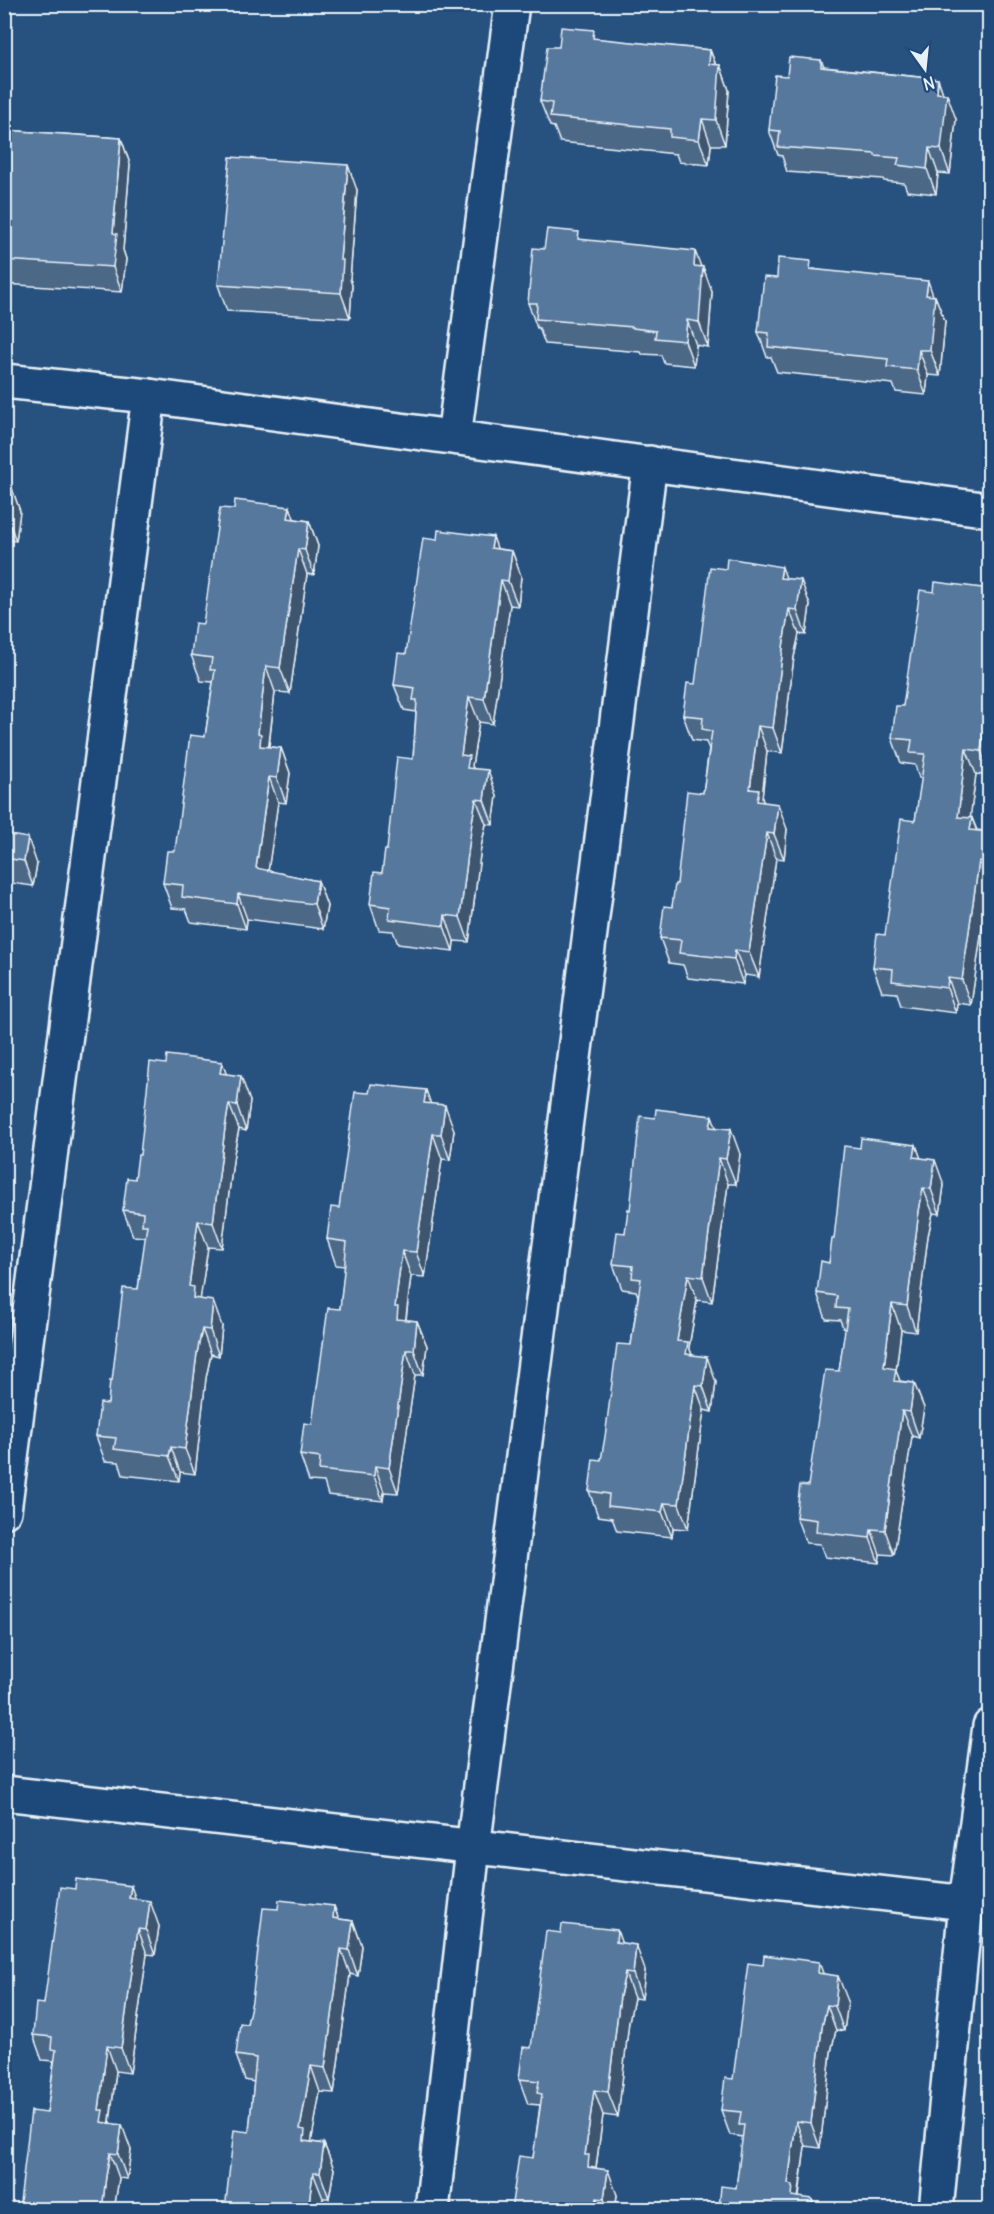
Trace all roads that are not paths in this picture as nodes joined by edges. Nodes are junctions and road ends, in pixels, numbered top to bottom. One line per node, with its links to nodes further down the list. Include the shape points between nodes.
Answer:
1 (512, 4): 4 (street)
2 (4, 381): 3 (street)
3 (149, 396): 4 (street); 7 (street)
4 (454, 437): 5 (street)
5 (650, 464): 6 (street); 10 (street)
6 (990, 510)
7 (4, 1511)
8 (990, 1726): 11 (street)
9 (4, 1793): 10 (street)
10 (473, 1848): 11 (street); 12 (street)
11 (966, 1904): 13 (street)
12 (432, 2210)
13 (936, 2210)

